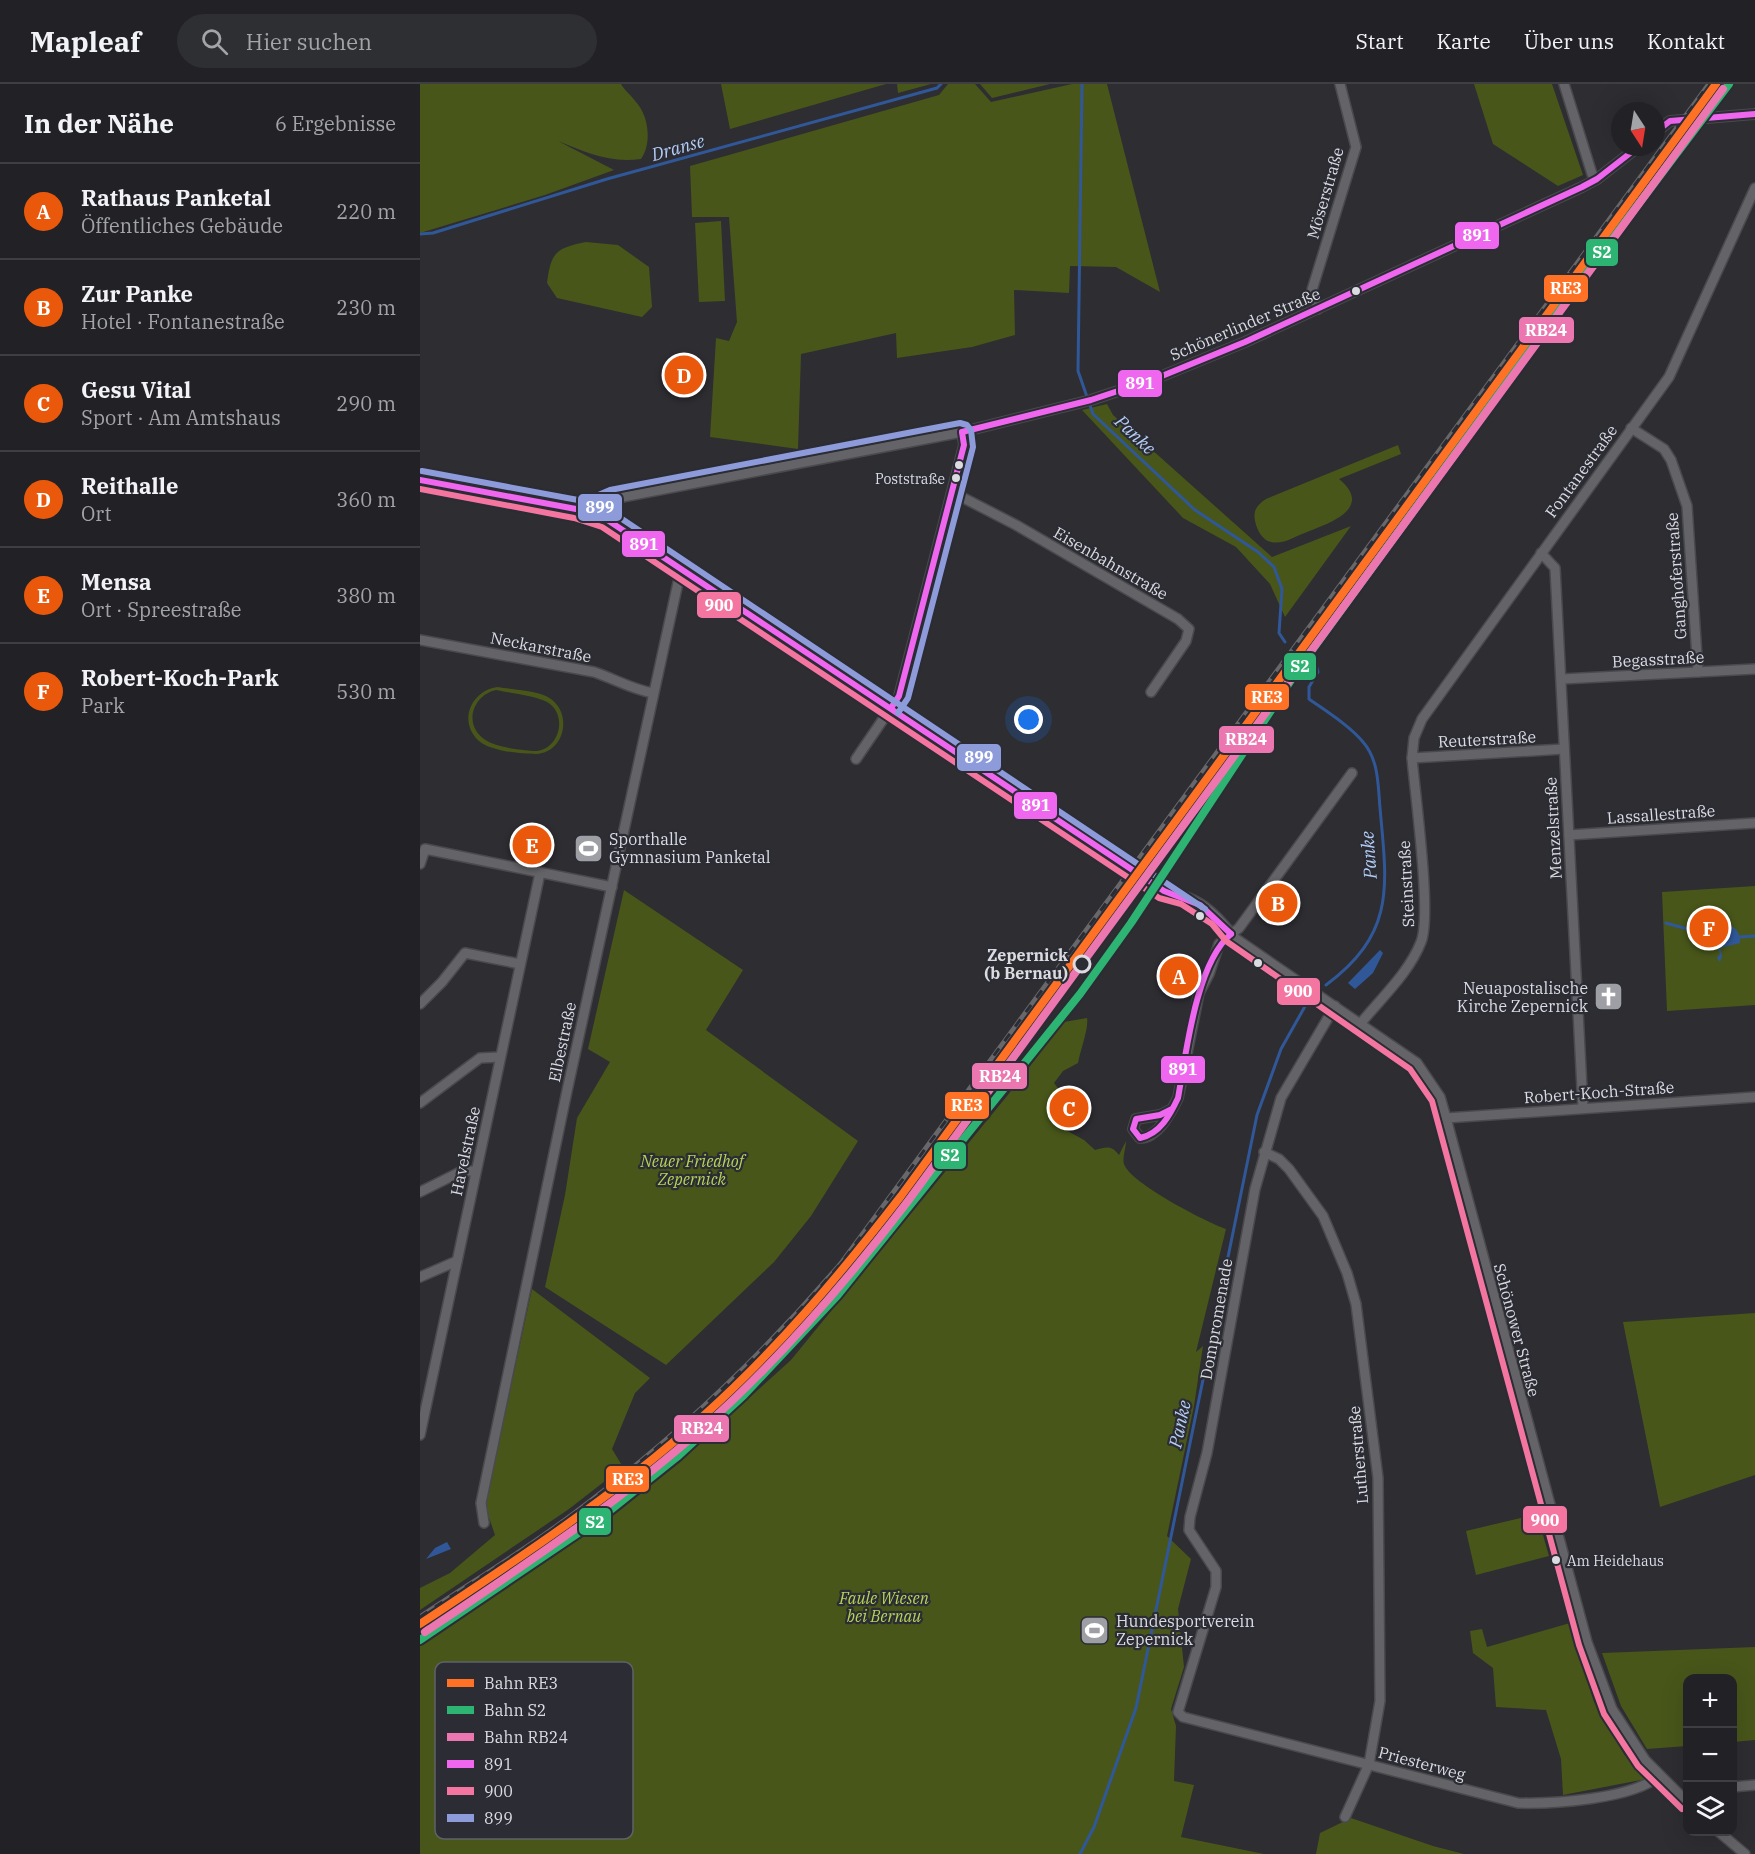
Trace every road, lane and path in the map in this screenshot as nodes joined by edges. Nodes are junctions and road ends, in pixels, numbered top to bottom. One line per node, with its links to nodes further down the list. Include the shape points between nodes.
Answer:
1 (1340, 84): 8 (street, Möserstraße, via 1356,147 1312,290)
2 (1564, 84): 6 (street, via 1591,171)
3 (1755, 114): 4 (street, via 1670,121)
4 (1665, 125)
5 (1626, 156): 6 (street, Schönerlinder Straße)
6 (1597, 179): 8 (street, Schönerlinder Straße)
7 (1755, 188): 9 (street, Fontanestraße, via 1669,377)
8 (1318, 309): 10 (street, Schönerlinder Straße, via 1157,378 1088,401)
9 (1632, 428): 14 (street, Fontanestraße); 18 (street, Ganghoferstraße, via 1664,449 1687,506)
10 (962, 432): 12 (street, via 964,445); 13 (street, Schönerlinder Straße, via 612,499 602,503)
11 (420, 480): 13 (street, Schönower Straße)
12 (952, 492): 20 (street, Eisenbahnstraße, via 1016,525 1189,628 1186,641); 22 (street, via 899,696)
13 (596, 514): 15 (street, Schönower Straße)
14 (1541, 553): 19 (street, Menzelstraße, via 1555,568); 24 (street, Fontanestraße, via 1431,704 1414,738)
15 (681, 569): 21 (street, Elbestraße); 22 (street, Schönower Straße)
16 (420, 640): 21 (street, Neckarstraße, via 594,672 632,689)
17 (1755, 669): 18 (street, Begasstraße)
18 (1698, 672): 19 (street, Begasstraße)
19 (1562, 679): 23 (street, Menzelstraße)
20 (1151, 692)
21 (653, 693): 31 (street, Elbestraße)
22 (891, 708): 25 (street); 32 (street, Schönower Straße)
23 (1564, 749): 24 (street, Reuterstraße); 28 (street, Menzelstraße)
24 (1412, 758): 36 (street, Steinstraße, via 1424,894 1423,939 1413,958)
25 (856, 759)
26 (1352, 773): 32 (street)
27 (1755, 823): 28 (street, Lassallestraße)
28 (1569, 835): 40 (street, Menzelstraße)
29 (420, 864): 30 (street, via 425,849)
30 (540, 873): 31 (street); 33 (street, Havelstraße)
31 (612, 887): 49 (street, Elbestraße, via 481,1503)
32 (1231, 934): 35 (street, Schönower Straße); 41 (street, via 1219,944 1196,1003 1178,1098)
33 (520, 964): 34 (street, via 465,953); 37 (street, Havelstraße)
34 (420, 1004)
35 (1335, 1006): 36 (street, Schönower Straße); 43 (street, Dompromenade, via 1281,1098)
36 (1361, 1023): 42 (street, Schönower Straße, via 1417,1063 1440,1097)
37 (500, 1057): 39 (street, via 480,1058); 44 (street, Havelstraße)
38 (1755, 1097): 40 (street, Robert-Koch-Straße)
39 (420, 1103)
40 (1583, 1108): 42 (street, Robert-Koch-Straße)
41 (1172, 1109)
42 (1446, 1118): 52 (street, Schönower Straße, via 1587,1642 1612,1708)
43 (1264, 1152): 50 (street, Dompromenade, via 1207,1453 1190,1517 1189,1530 1216,1571 1216,1587); 51 (street, Lutherstraße, via 1289,1169 1323,1216 1356,1304 1378,1478 1380,1701)
44 (475, 1172): 45 (street, via 462,1171); 46 (street, Havelstraße)
45 (420, 1192)
46 (457, 1261): 47 (street); 48 (street, Havelstraße)
47 (420, 1277)
48 (420, 1436)
49 (484, 1523)
50 (1178, 1712): 51 (street, Priesterweg, via 1183,1717)
51 (1369, 1764): 52 (street, Priesterweg, via 1518,1803 1583,1800 1646,1786); 56 (street, Lutherstraße)
52 (1659, 1776): 55 (street, Schönower Straße)
53 (1755, 1785): 54 (street)
54 (1737, 1787)
55 (1683, 1797)
56 (1345, 1817)
57 (1724, 1836): 58 (street)
58 (1745, 1854)

